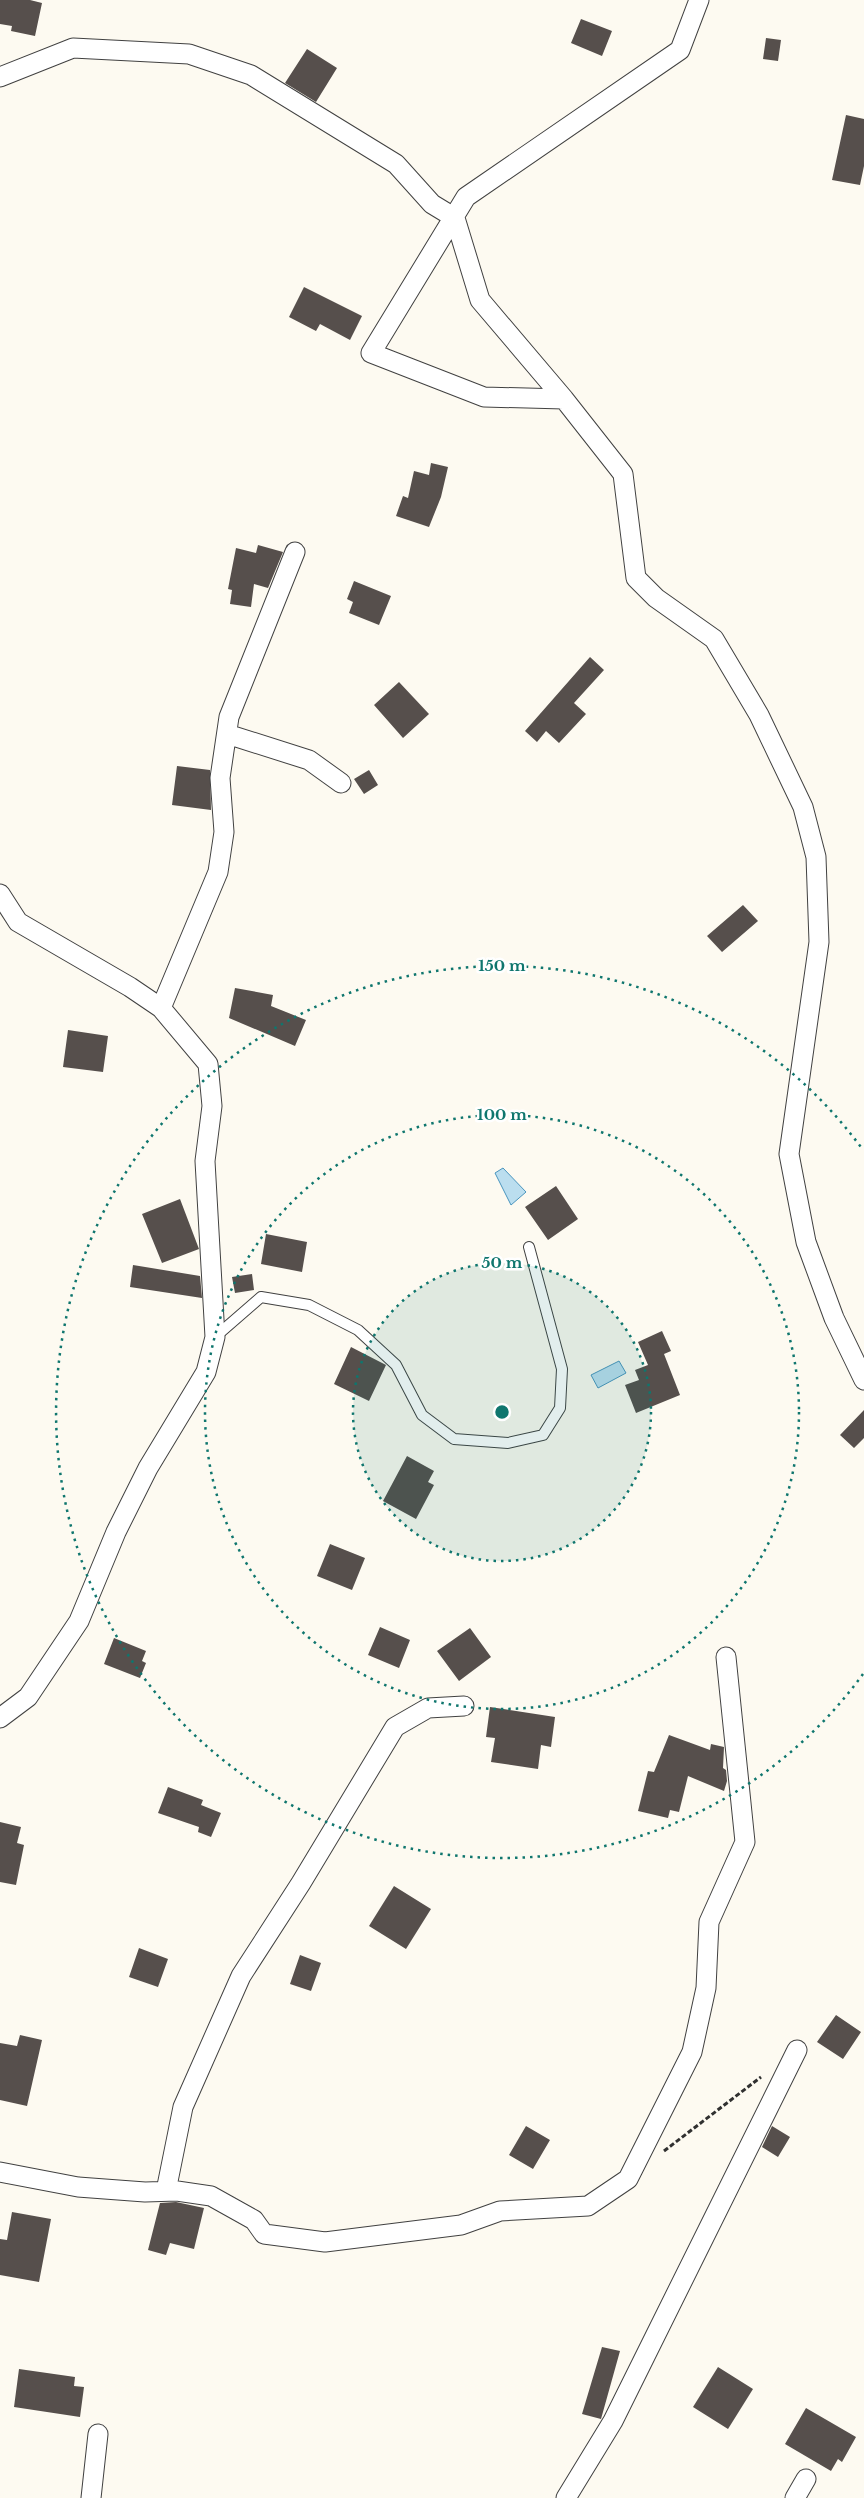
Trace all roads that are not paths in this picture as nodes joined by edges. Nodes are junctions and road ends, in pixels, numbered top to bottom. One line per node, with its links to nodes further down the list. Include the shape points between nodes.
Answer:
1 (699, 0): 3 (street, via 680,50 466,197)
2 (0, 77): 3 (street, via 73,48 189,54 251,75 396,164 432,204)
3 (455, 218): 4 (street, via 480,300); 4 (street, via 371,353 484,397)
4 (564, 399): 12 (street, via 623,474 636,578 656,598 714,639 759,715 803,806 816,857 819,942 789,1154 806,1242 834,1318)
5 (295, 552): 6 (street, via 229,717)
6 (226, 734): 7 (street, via 309,760); 9 (street, via 220,778 224,832 218,872)
7 (341, 783)
8 (0, 894): 9 (street, via 18,922)
9 (161, 1008): 11 (street, via 208,1064 212,1106 205,1161)
10 (529, 1247): 11 (lane, via 562,1369 560,1408 543,1435 508,1443 454,1439 422,1414 396,1365 358,1330 309,1305 261,1297)
11 (215, 1337): 15 (street, via 206,1372 148,1468 116,1532 79,1621 28,1697)
12 (864, 1380)
13 (726, 1657): 18 (street, via 745,1842 709,1922 706,1988 692,2052 628,2179 588,2206 500,2211 461,2224 325,2242 264,2234 254,2220 211,2196)
14 (464, 1706): 18 (street, via 428,1708 395,1727 241,1976 183,2108)
15 (0, 1718)
16 (797, 2050): 22 (street, via 613,2421)
17 (0, 2172): 18 (street, via 78,2187)
18 (166, 2191)
19 (98, 2434): 21 (street)
20 (806, 2479): 23 (street)
21 (91, 2498)
22 (566, 2498)
23 (795, 2498)

